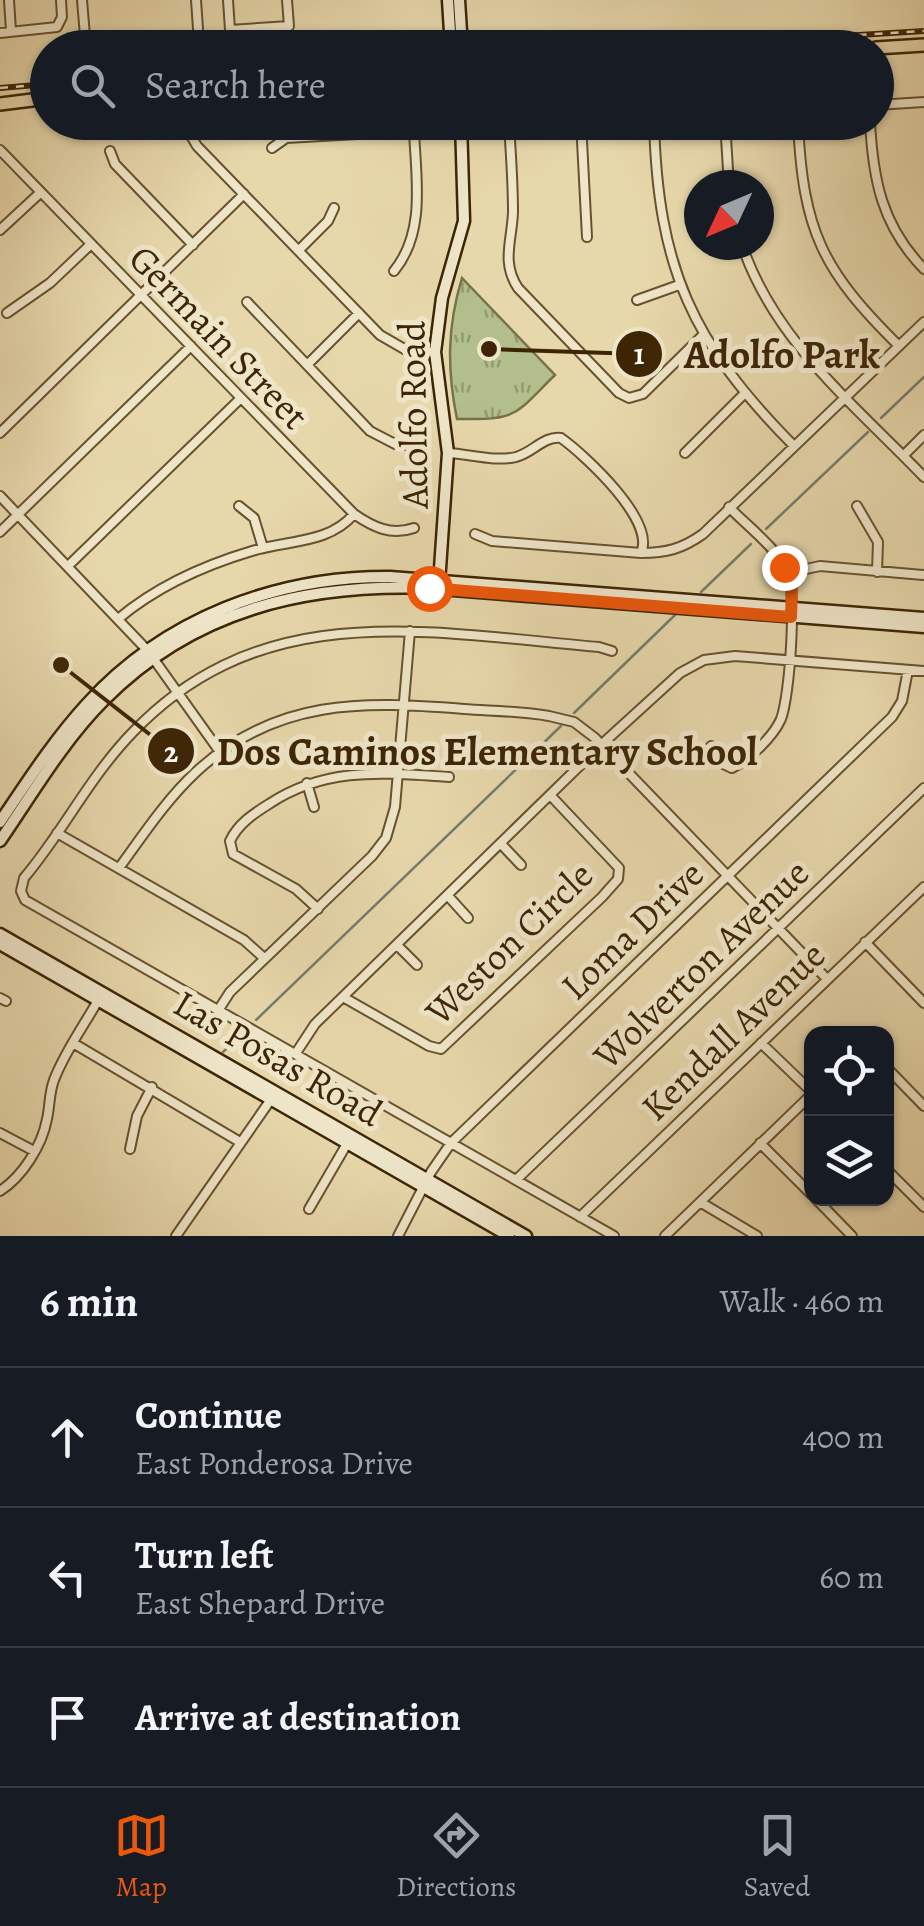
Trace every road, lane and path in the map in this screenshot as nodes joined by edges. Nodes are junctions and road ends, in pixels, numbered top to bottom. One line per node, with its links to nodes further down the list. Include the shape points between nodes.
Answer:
1 (9, 0): 13 (street)
2 (61, 0): 13 (street, via 60,24)
3 (82, 0): 9 (street)
4 (196, 0): 10 (street)
5 (228, 0): 6 (street, via 230,30 289,26)
6 (287, 0)
7 (448, 0): 11 (main road)
8 (460, 0): 12 (main road)
9 (84, 30)
10 (198, 30)
11 (450, 30)
12 (461, 30)
13 (11, 31): 14 (street)
14 (0, 33)
15 (924, 45): 16 (main road)
16 (894, 47)
17 (30, 100): 19 (main road)
18 (924, 102): 20 (street)
19 (0, 104)
20 (894, 104)
21 (194, 140): 36 (street)
22 (283, 140): 31 (street)
23 (414, 140): 45 (street, via 415,224)
24 (461, 140): 56 (main road, Adolfo Road, via 464,221)
25 (510, 140): 53 (street, via 512,278 619,392 643,394)
26 (582, 140): 39 (street)
27 (655, 140): 46 (street, via 662,223)
28 (726, 140): 34 (street)
29 (799, 140): 55 (street, via 804,197 821,249 850,295)
30 (871, 140): 44 (street, via 882,208)
31 (272, 148)
32 (110, 151): 41 (street, via 114,164)
33 (1, 153): 35 (street, Germain Street)
34 (728, 170)
35 (40, 194): 38 (street); 40 (street, Germain Street)
36 (244, 194): 41 (street); 42 (street)
37 (334, 208): 42 (street)
38 (0, 230)
39 (588, 237)
40 (90, 245): 47 (street, Germain Street); 50 (street)
41 (193, 245): 47 (street)
42 (299, 250): 51 (street)
43 (748, 260): 59 (street, via 781,325)
44 (924, 268)
45 (394, 271)
46 (679, 286): 48 (street); 53 (street)
47 (142, 296): 54 (street, Germain Street); 62 (street)
48 (637, 300)
49 (247, 302): 57 (street)
50 (6, 313)
51 (360, 313): 56 (street, via 396,346); 57 (street)
52 (924, 322): 55 (street)
53 (703, 335): 58 (street)
54 (192, 346): 60 (street, Germain Street); 76 (street)
55 (898, 346): 59 (street)
56 (435, 352): 67 (main road, Adolfo Road)
57 (307, 365): 65 (street, via 370,431)
58 (744, 394): 66 (street); 68 (street)
59 (847, 396): 66 (street); 69 (street)
60 (241, 398): 75 (street, Germain Street); 82 (street)
61 (0, 414): 62 (street)
62 (9, 424): 63 (street)
63 (0, 433)
64 (924, 436): 69 (street)
65 (416, 446)
66 (794, 446): 74 (street)
67 (448, 453): 81 (street, via 510,458 550,437 564,440 635,514 643,533); 86 (main road, Adolfo Road)
68 (685, 453)
69 (904, 456): 70 (street)
70 (924, 477)
71 (0, 496): 76 (street)
72 (240, 506): 80 (street, via 254,518)
73 (857, 506): 83 (street, via 878,542)
74 (729, 508): 81 (street, via 692,542); 84 (street)
75 (354, 514): 77 (street, Germain Street, via 381,529); 80 (street, via 332,533)
76 (18, 515): 78 (street); 82 (street)
77 (414, 528)
78 (0, 532)
79 (475, 534): 81 (street, via 492,541)
80 (263, 548): 89 (street, via 179,580)
81 (640, 552)
82 (68, 566): 89 (street)
83 (877, 572): 84 (street, via 820,566); 85 (street)
84 (788, 573): 87 (street)
85 (922, 575)
86 (439, 585): 87 (main road); 93 (main road, via 352,588 272,601)
87 (792, 612): 88 (main road); 90 (main road); 94 (street)
88 (924, 618)
89 (118, 619): 93 (street)
90 (924, 627)
91 (410, 631): 92 (street); 97 (street, via 300,639 243,657); 98 (street)
92 (612, 650)
93 (150, 654): 97 (street); 108 (main road, via 110,681 72,720); 110 (main road, via 82,725)
94 (789, 660): 95 (street); 99 (street, via 724,656 695,664); 100 (street, via 782,714 772,733 732,768 719,762)
95 (908, 670): 96 (street); 114 (street, Loma Drive, via 892,718)
96 (924, 671)
97 (178, 692): 101 (street); 109 (street, via 120,746)
98 (404, 704): 99 (street, via 549,716 574,722); 101 (street, via 307,712); 102 (street)
99 (601, 745): 106 (street); 114 (street)
100 (711, 746)
101 (220, 752): 113 (street, via 168,802)
102 (398, 774): 103 (street); 104 (street, via 354,773); 117 (street, via 386,838)
103 (448, 777)
104 (307, 783): 107 (street); 117 (street, via 257,812 230,844 236,857 296,889)
105 (924, 788): 119 (street, Wolverton Avenue)
106 (551, 796): 111 (street); 128 (street, Weston Circle, via 617,865 618,879 602,897 441,1049)
107 (314, 807)
108 (0, 822)
109 (56, 833): 113 (street); 130 (street, via 24,878 26,900)
110 (0, 842)
111 (502, 845): 112 (street); 116 (street)
112 (522, 865)
113 (119, 868): 124 (street)
114 (728, 876): 119 (street); 143 (street, Loma Drive)
115 (924, 887): 121 (street, Kendall Avenue)
116 (448, 897): 118 (street); 123 (street)
117 (318, 909): 124 (street)
118 (468, 918)
119 (778, 927): 126 (street); 148 (street, Wolverton Avenue)
120 (0, 934): 127 (main road, Las Posas Road)
121 (865, 942): 126 (street, Kendall Avenue); 129 (street)
122 (0, 944): 127 (main road, Las Posas Road)
123 (398, 946): 125 (street); 128 (street)
124 (264, 958): 130 (street)
125 (417, 965)
126 (827, 979): 131 (street, Kendall Avenue)
127 (100, 997): 132 (street); 137 (main road, Las Posas Road)
128 (342, 997): 133 (street)
129 (924, 1003)
130 (219, 1010): 133 (street)
131 (762, 1042): 135 (street); 156 (street, Kendall Avenue)
132 (73, 1043): 136 (street); 146 (street, via 54,1080)
133 (296, 1053): 143 (street)
134 (894, 1075): 139 (street)
135 (804, 1085)
136 (152, 1088): 141 (street); 145 (street)
137 (274, 1096): 141 (street); 142 (main road, Las Posas Road); 149 (main road, Las Posas Road)
138 (804, 1101): 144 (street)
139 (924, 1106)
140 (0, 1133): 146 (street)
141 (240, 1142): 157 (street)
142 (348, 1142): 149 (main road, Las Posas Road); 155 (street)
143 (452, 1143): 148 (street); 149 (street, Loma Drive)
144 (760, 1143): 150 (street); 152 (street)
145 (130, 1149)
146 (34, 1151): 151 (street)
147 (894, 1177): 154 (street)
148 (516, 1180): 156 (street)
149 (426, 1183): 158 (street, Loma Drive); 159 (main road, Las Posas Road); 160 (main road, Las Posas Road)
150 (804, 1188)
151 (0, 1192)
152 (700, 1202): 162 (street); 163 (street)
153 (822, 1206): 164 (street)
154 (924, 1207)
155 (309, 1209)
156 (580, 1216): 161 (street)
157 (176, 1236)
158 (398, 1236)
159 (509, 1236)
160 (526, 1236)
161 (614, 1236)
162 (664, 1236)
163 (757, 1236)
164 (852, 1236)

